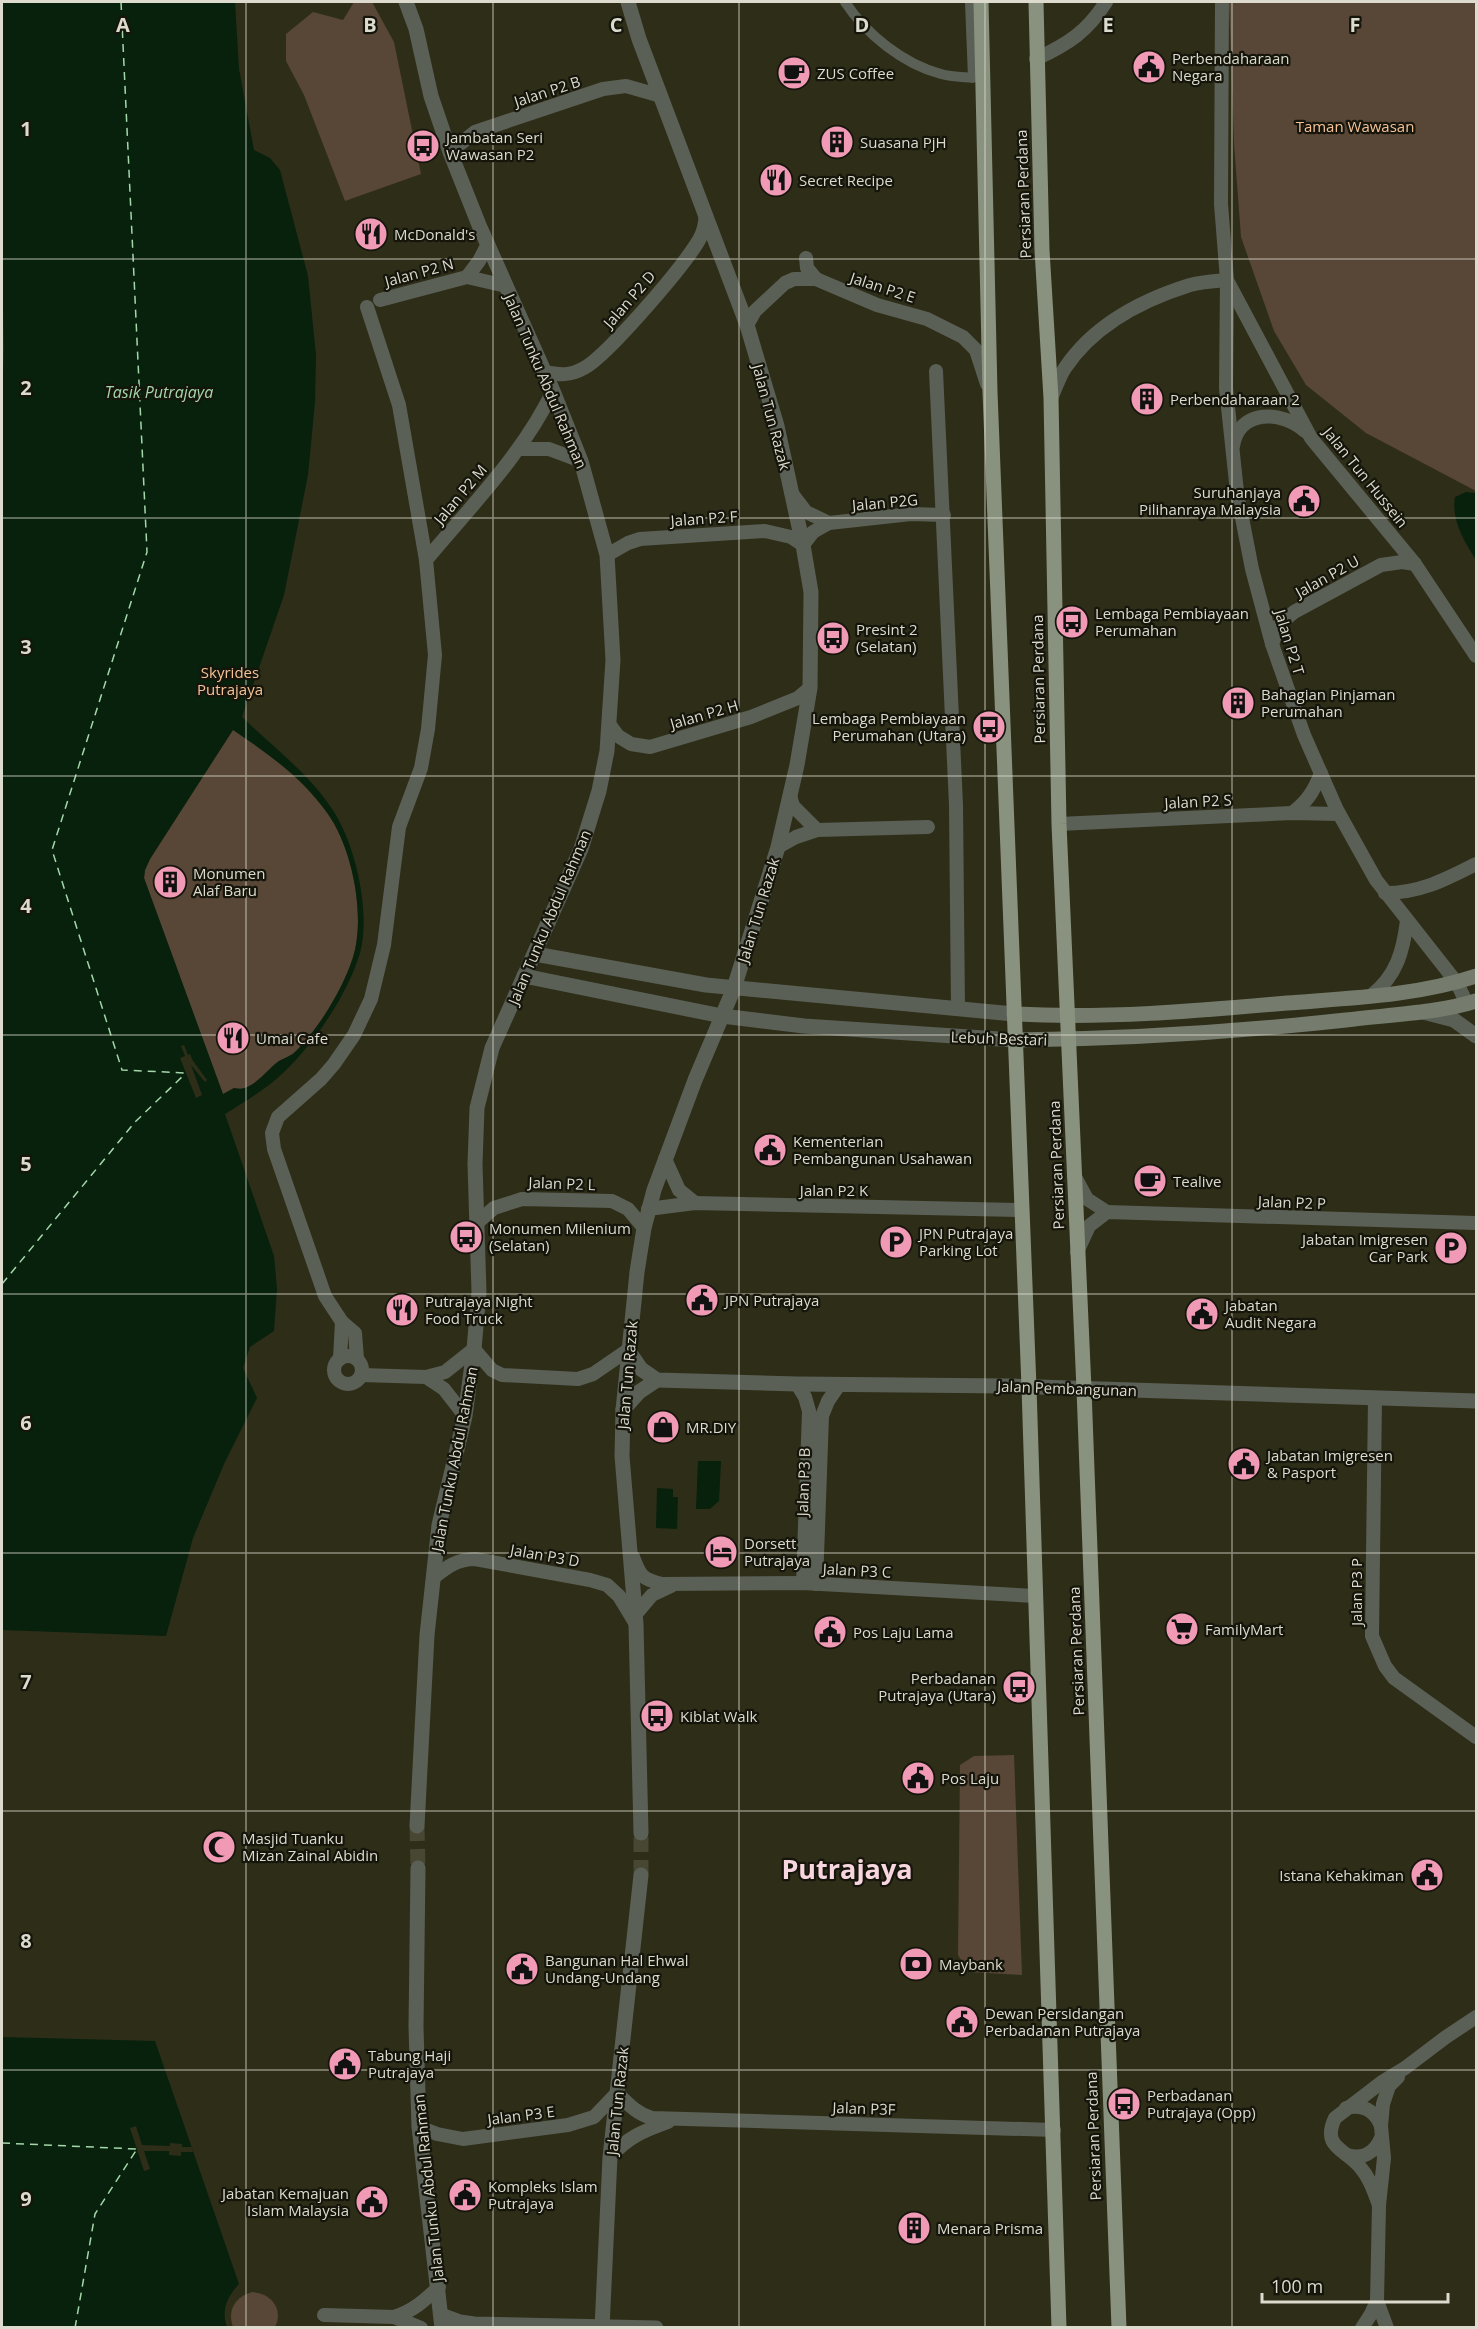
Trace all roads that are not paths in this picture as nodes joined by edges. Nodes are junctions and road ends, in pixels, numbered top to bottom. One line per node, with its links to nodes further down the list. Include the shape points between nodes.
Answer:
1 (406, 2): 13 (street, Jalan Tunku Abdul Rahman)
2 (628, 2): 10 (street, Jalan Tun Razak)
3 (638, 2): 10 (street)
4 (845, 2): 5 (street, via 876,39 906,59 941,74 973,78)
5 (970, 2)
6 (981, 2): 27 (main road)
7 (1036, 2): 11 (main road, Persiaran Perdana)
8 (1106, 2): 11 (street, via 1078,36)
9 (1221, 2): 19 (street, Jalan P2 T, via 1221,204)
10 (639, 39): 12 (street, Jalan Tun Razak)
11 (1036, 59): 28 (main road, Persiaran Perdana)
12 (661, 96): 13 (street, Jalan P2 B, via 626,86 603,89 475,132); 14 (street, Jalan Tun Razak)
13 (450, 152): 15 (street, Jalan Tunku Abdul Rahman)
14 (704, 209): 23 (street, Jalan Tun Razak); 25 (street, Jalan P2 D, via 706,220 694,248 595,362 567,375)
15 (488, 244): 17 (street, Jalan P2 N); 20 (street, Jalan Tunku Abdul Rahman)
16 (807, 258): 18 (street, via 807,268)
17 (467, 277): 20 (street, Jalan P2 N); 21 (street, Jalan P2 N)
18 (816, 279): 23 (street, Jalan P2 E, via 785,283 755,311); 27 (street, Jalan P2 E, via 877,305 927,319 963,337 976,350)
19 (1227, 280): 28 (street, via 1192,285 1121,315 1086,342 1063,371); 29 (street, Jalan Tun Hussein); 31 (street, Jalan P2 T, via 1226,388)
20 (506, 286): 25 (street, Jalan Tunku Abdul Rahman)
21 (381, 300)
22 (367, 307): 38 (street, via 399,405)
23 (747, 325): 33 (street, Jalan Tun Razak, via 777,426)
24 (936, 371): 34 (street)
25 (544, 372): 26 (street, Jalan Tunku Abdul Rahman)
26 (553, 391): 30 (street, Jalan P2 M); 32 (street, Jalan Tunku Abdul Rahman)
27 (990, 392): 64 (main road)
28 (1051, 398): 48 (main road, Persiaran Perdana)
29 (1311, 438): 31 (street, via 1294,422 1271,415 1240,430); 39 (street, Jalan Tun Hussein)
30 (519, 449): 32 (street, via 549,449); 38 (street, Jalan P2 M)
31 (1232, 451): 40 (street, Jalan P2 T, via 1252,569)
32 (581, 461): 37 (street, Jalan Tunku Abdul Rahman)
33 (792, 494): 35 (street, via 806,512); 36 (street, Jalan Tun Razak)
34 (944, 515): 35 (street, Jalan P2G, via 911,514); 62 (street, via 956,805)
35 (829, 524): 36 (street, via 813,532)
36 (803, 545): 37 (street, Jalan P2 F, via 777,532 752,531 640,540); 42 (street, Jalan Tun Razak, via 811,592)
37 (607, 555): 43 (street, Jalan Tunku Abdul Rahman, via 613,660)
38 (426, 560): 80 (street, via 435,655 428,729 421,768 399,827 381,963 364,1017 343,1052 321,1079 284,1111 274,1125 272,1142 326,1296)
39 (1415, 564): 40 (street, Jalan P2 U, via 1381,565 1294,612 1279,625); 41 (street, Jalan Tun Hussein)
40 (1272, 644): 44 (street, Jalan P2 T)
41 (1476, 656)
42 (810, 688): 43 (street, Jalan P2 H, via 798,698 751,717 650,747 631,744); 45 (street, Jalan Tun Razak)
43 (609, 724): 55 (street, Jalan Tunku Abdul Rahman, via 599,791 581,849)
44 (1321, 773): 46 (street, via 1304,805); 47 (street, Jalan P2 T)
45 (790, 795): 50 (street, via 793,806); 51 (street, Jalan Tun Razak)
46 (1292, 813): 47 (street, Jalan P2 S); 48 (street, Jalan P2 S)
47 (1339, 814): 53 (street, Jalan P2 T)
48 (1059, 824): 66 (main road, Persiaran Perdana)
49 (928, 827): 50 (street)
50 (817, 830): 51 (street)
51 (778, 847): 59 (street, Jalan Tun Razak)
52 (1476, 864): 53 (street, via 1430,886 1406,893)
53 (1385, 892): 54 (street, Jalan P2 T)
54 (1407, 921): 58 (street, Jalan P2 T); 60 (street, via 1396,968)
55 (535, 954): 56 (street, Jalan Tunku Abdul Rahman); 59 (street, Lebuh Bestari)
56 (524, 976): 65 (street, Lebuh Bestari); 76 (street, Jalan Tunku Abdul Rahman, via 492,1048 477,1108)
57 (1476, 976): 58 (main road, Lebuh Bestari)
58 (1457, 983): 60 (main road, Lebuh Bestari); 61 (street, Jalan P2 T)
59 (734, 988): 62 (street, Lebuh Bestari); 65 (street, Jalan Tun Razak)
60 (1372, 995): 66 (main road, Lebuh Bestari)
61 (1472, 1002): 63 (main road, Lebuh Bestari)
62 (958, 1009): 64 (street, Lebuh Bestari)
63 (1418, 1011): 67 (street, via 1454,1020); 68 (main road, Lebuh Bestari, via 1185,1035)
64 (1014, 1014): 66 (main road, Lebuh Bestari); 69 (main road)
65 (722, 1016): 69 (street, Lebuh Bestari, via 804,1026); 70 (street, Jalan Tun Razak)
66 (1068, 1017): 68 (main road, Persiaran Perdana)
67 (1476, 1036)
68 (1069, 1039): 69 (main road, Lebuh Bestari); 71 (main road, Persiaran Perdana)
69 (1014, 1040): 74 (main road)
70 (665, 1159): 72 (street, via 679,1190); 73 (street, Jalan Tun Razak)
71 (1074, 1175): 75 (street, via 1087,1198); 79 (main road, Persiaran Perdana)
72 (696, 1203): 73 (street, Jalan P2 K); 74 (street, Jalan P2 K)
73 (648, 1209): 78 (street, Jalan Tun Razak)
74 (1021, 1209): 90 (main road)
75 (1107, 1212): 77 (street, Jalan P2 P); 79 (street, via 1089,1226)
76 (477, 1223): 78 (street, Jalan P2 L, via 494,1209 522,1198 612,1202 628,1209); 81 (street, Jalan Tunku Abdul Rahman, via 479,1292)
77 (1476, 1223)
78 (644, 1228): 82 (street, Jalan Tun Razak)
79 (1077, 1252): 91 (main road, Persiaran Perdana)
80 (342, 1322): 83 (street); 84 (street, via 355,1333)
81 (474, 1349): 82 (street, via 492,1370 502,1375 579,1379); 86 (street, via 445,1372); 95 (street, Jalan Tunku Abdul Rahman)
82 (628, 1350): 87 (street, via 642,1369); 94 (street, Jalan Tun Razak)
83 (340, 1359): 84 (street); 85 (street, via 334,1368 342,1383 353,1384)
84 (357, 1359): 85 (street)
85 (361, 1375): 86 (street)
86 (426, 1377): 95 (street, via 444,1389)
87 (657, 1380): 88 (street, Jalan Pembangunan); 94 (street)
88 (797, 1384): 89 (street, Jalan Pembangunan); 99 (street, Jalan P3 B, via 809,1412)
89 (839, 1385): 90 (street, Jalan Pembangunan); 99 (street, Jalan P3 B, via 822,1416)
90 (1029, 1387): 91 (street, Jalan Pembangunan); 100 (main road)
91 (1084, 1389): 92 (street, Jalan Pembangunan); 127 (main road, Persiaran Perdana)
92 (1375, 1398): 93 (street, Jalan Pembangunan); 102 (street, Jalan P3 P, via 1372,1636 1394,1678)
93 (1476, 1401)
94 (622, 1410): 96 (street, Jalan Tun Razak)
95 (465, 1416): 97 (street, Jalan Tunku Abdul Rahman, via 443,1500)
96 (630, 1549): 98 (street, Jalan P3 C, via 645,1579); 101 (street, Jalan Tun Razak)
97 (434, 1578): 101 (street, Jalan P3 D, via 454,1562 475,1558 590,1580 614,1590); 103 (street, Jalan Tunku Abdul Rahman)
98 (676, 1584): 99 (street, Jalan P3 C); 101 (street, Jalan P3 C, via 652,1595)
99 (809, 1584): 100 (street, Jalan P3 C)
100 (1035, 1596): 113 (main road)
101 (635, 1619): 104 (street, Jalan Tun Razak)
102 (1476, 1737)
103 (417, 1826)
104 (641, 1833)
105 (418, 1868): 112 (street, Jalan Tunku Abdul Rahman)
106 (641, 1875): 109 (street, Jalan Tun Razak)
107 (1476, 2016): 108 (street)
108 (1406, 2068): 110 (street); 114 (street, via 1389,2086)
109 (617, 2093): 111 (street, Jalan P3F, via 643,2116); 112 (street, Jalan P3 E, via 594,2117 568,2125 463,2139); 116 (street, Jalan Tun Razak)
110 (1346, 2108): 114 (street, via 1353,2106 1374,2113); 115 (street, via 1335,2118 1331,2132 1335,2146)
111 (672, 2120): 113 (street, Jalan P3F); 116 (street, Jalan P3F, via 634,2135)
112 (419, 2127): 118 (street, Jalan Tunku Abdul Rahman)
113 (1054, 2130): 126 (main road)
114 (1381, 2132): 115 (street, via 1367,2154); 117 (street, via 1384,2158)
115 (1345, 2154): 117 (street, via 1370,2180)
116 (610, 2157): 123 (street, Jalan Tun Razak)
117 (1379, 2205): 119 (street)
118 (439, 2287): 121 (street, via 408,2313); 122 (street, Jalan Tunku Abdul Rahman)
119 (1377, 2301): 128 (street); 129 (street)
120 (324, 2315): 121 (street)
121 (394, 2317): 124 (street)
122 (441, 2321): 123 (street)
123 (602, 2327): 125 (street)
124 (421, 2328)
125 (656, 2328)
126 (1059, 2328)
127 (1119, 2328)
128 (1362, 2328)
129 (1387, 2328)

